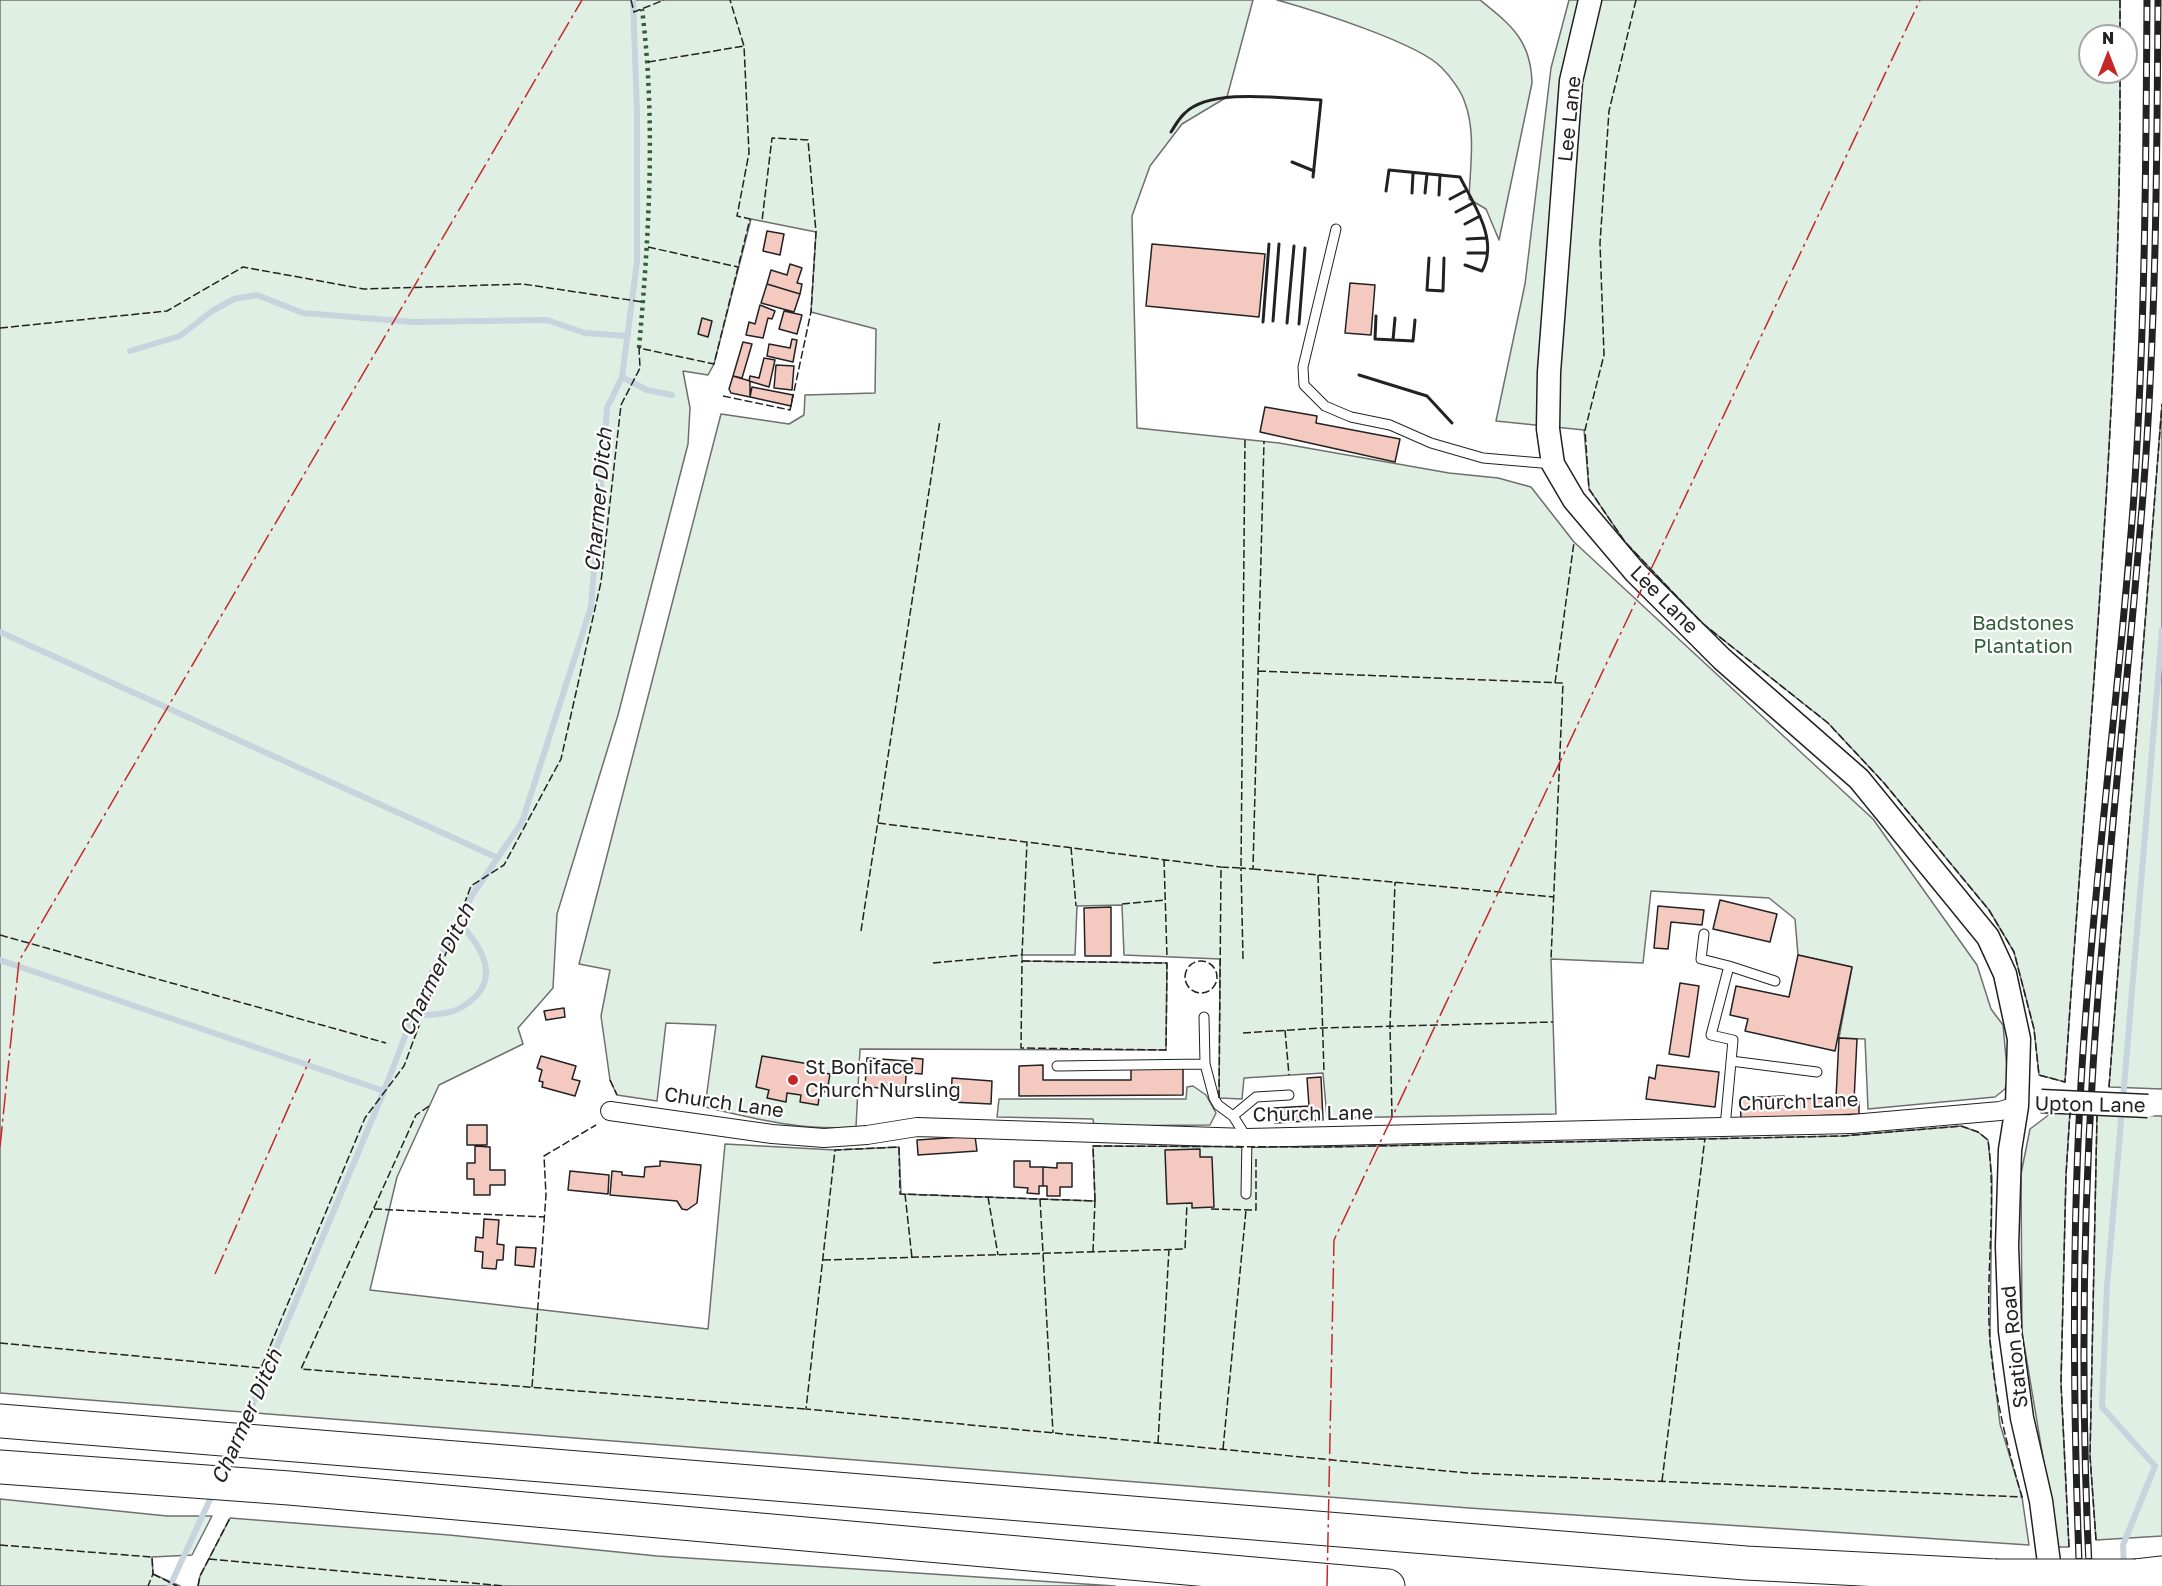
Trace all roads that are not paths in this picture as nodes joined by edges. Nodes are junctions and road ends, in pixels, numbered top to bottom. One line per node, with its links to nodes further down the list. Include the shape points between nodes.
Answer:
1 (1590, 0): 3 (street, Lee Lane, via 1571,81 1549,372 1548,429)
2 (1336, 229): 3 (lane, via 1303,367 1304,385 1325,406 1390,425 1431,443 1483,458)
3 (1553, 464): 13 (street, Lee Lane, via 1574,500 1635,572 1722,659 1859,779 1988,937 2012,997 2019,1039)
4 (1704, 934): 5 (lane, via 1701,959)
5 (1729, 966): 6 (lane); 8 (lane, via 1711,1035 1733,1040)
6 (1775, 981)
7 (1204, 1017): 9 (lane)
8 (1731, 1061): 11 (lane); 17 (lane)
9 (1205, 1064): 10 (lane); 16 (lane, via 1214,1098)
10 (1057, 1066)
11 (1816, 1071)
12 (1289, 1095): 16 (lane, via 1256,1097)
13 (2018, 1106): 14 (street, Upton Lane, bridge, via 2041,1101); 17 (street, Church Lane, via 2000,1112 1852,1124); 24 (street, Station Road, via 2010,1150 2010,1331)
14 (2155, 1106)
15 (610, 1111): 18 (street, Church Lane, via 824,1138 917,1127)
16 (1233, 1116): 18 (lane)
17 (1725, 1127): 18 (street, Church Lane)
18 (1247, 1138): 19 (lane)
19 (1246, 1194)
20 (0, 1421): 22 (highway, bridge, via 1746,1563 1995,1576)
21 (0, 1467): 23 (highway, via 289,1488)
22 (2153, 1575)
23 (1388, 1586)
24 (2052, 1586)

